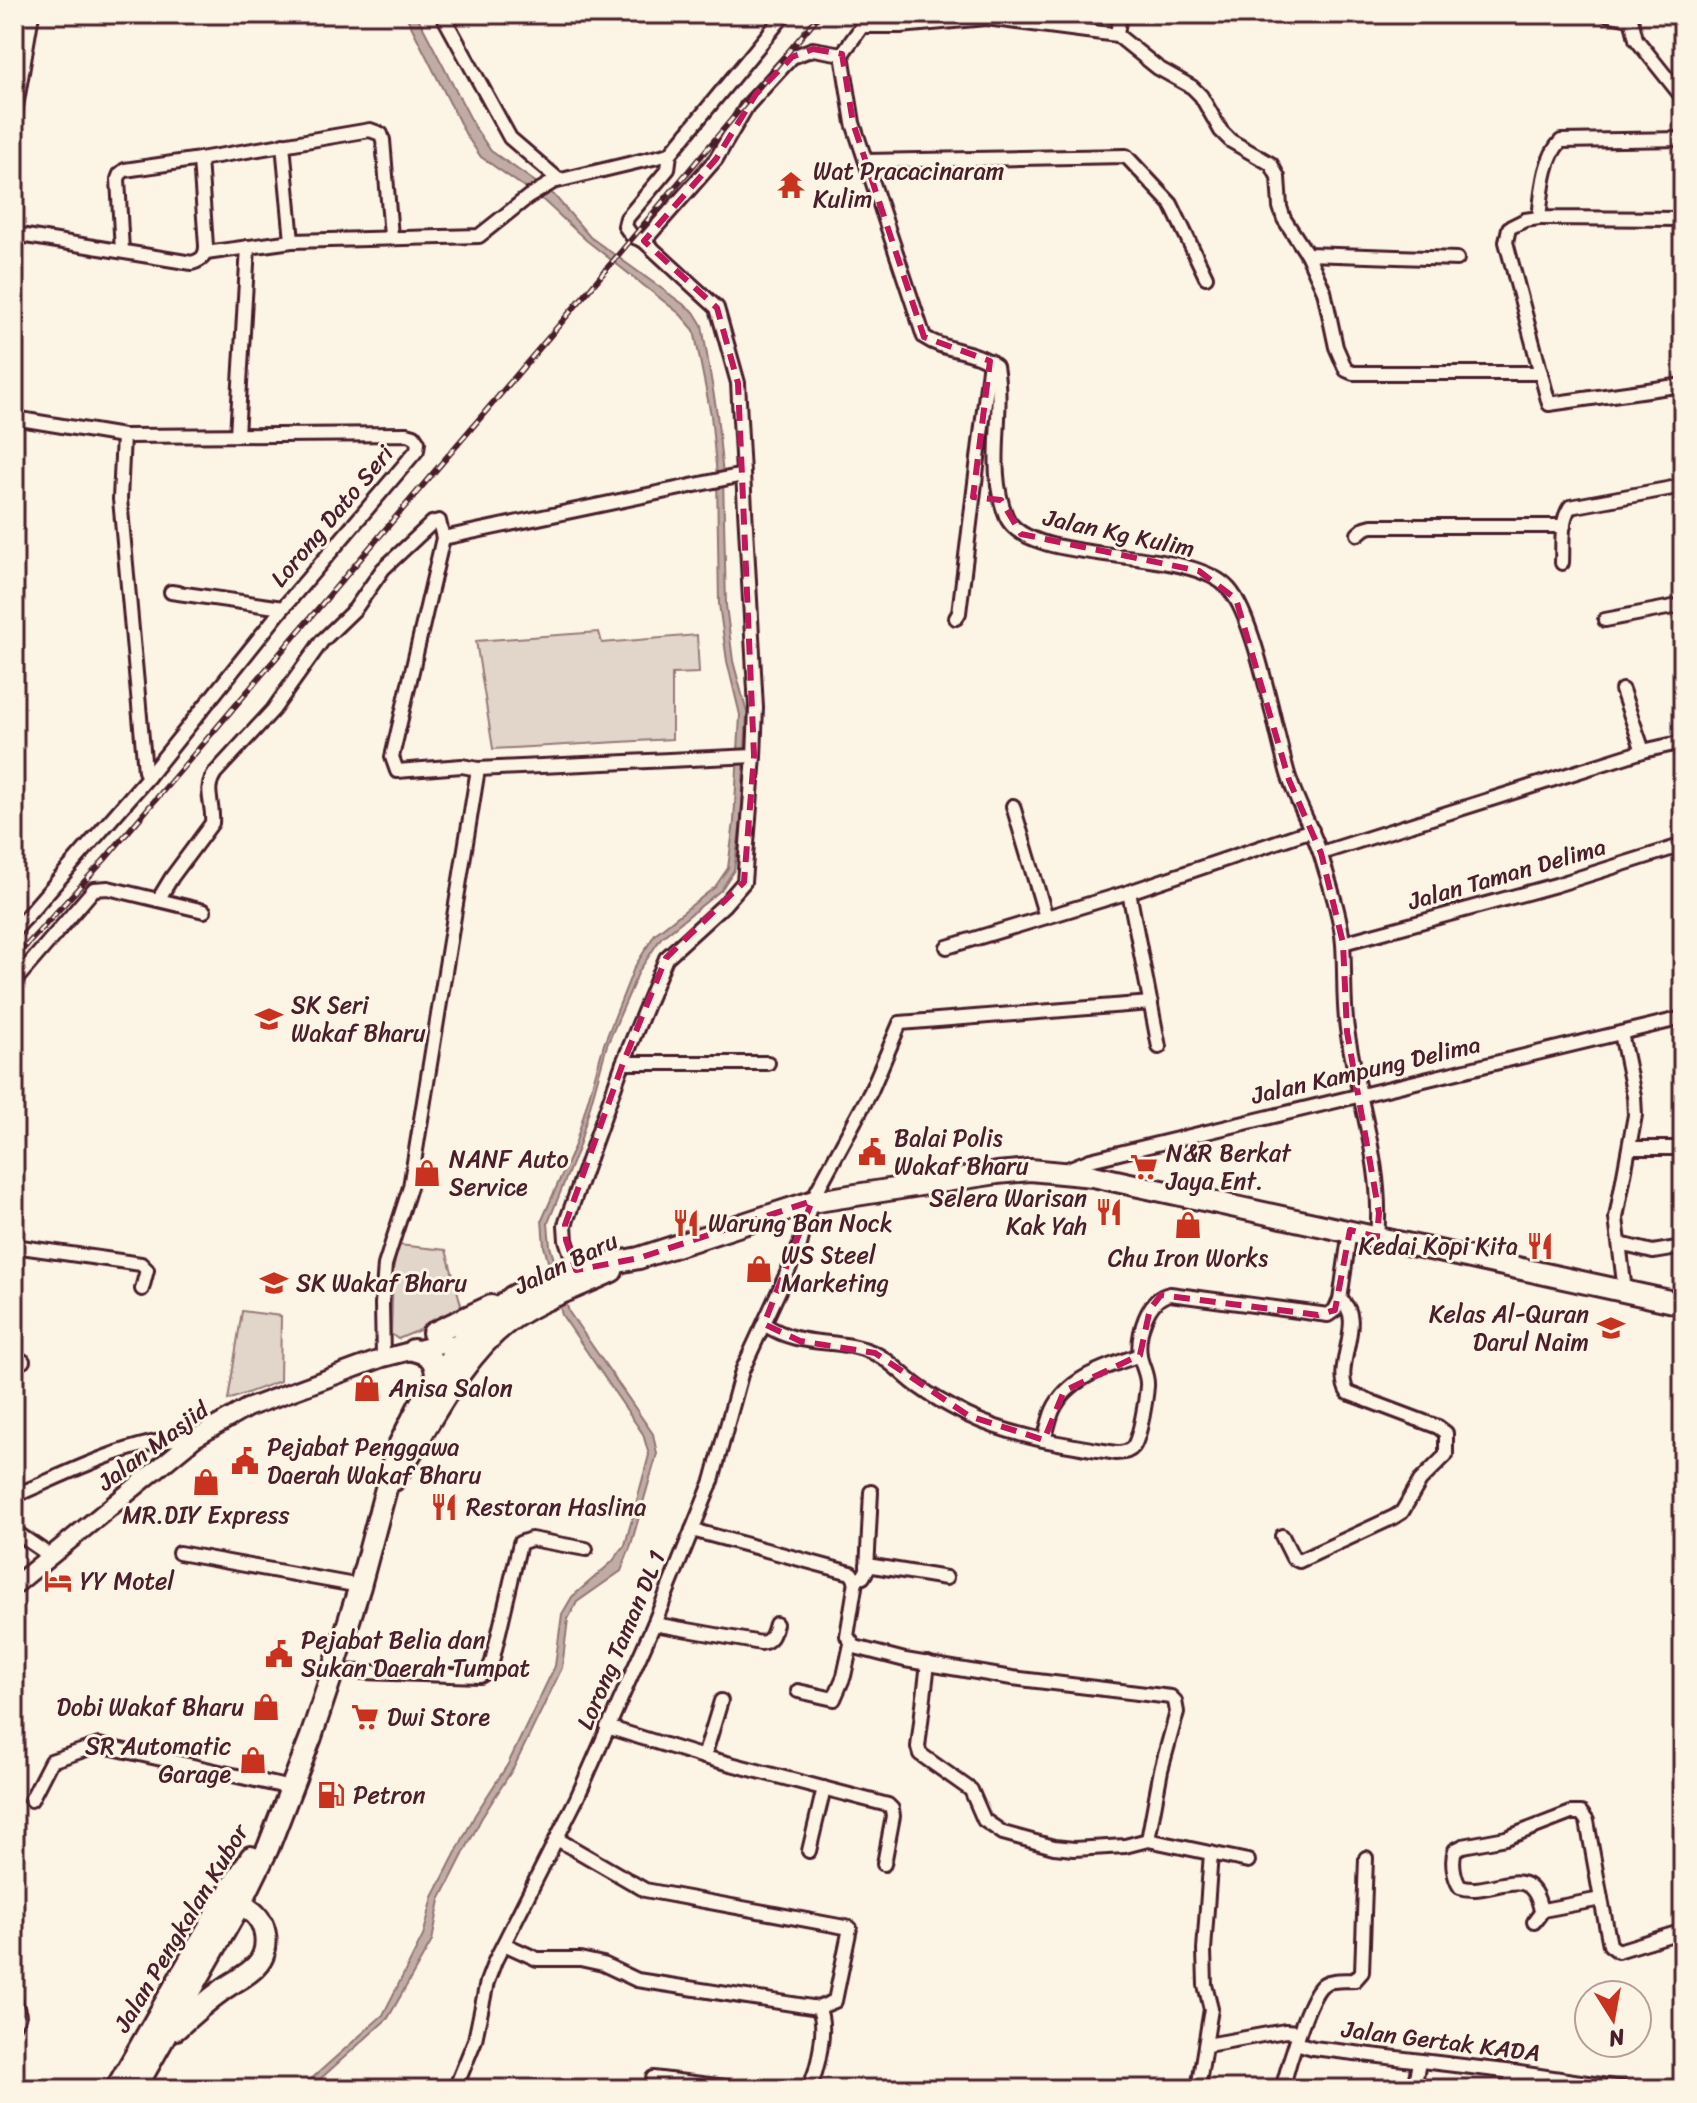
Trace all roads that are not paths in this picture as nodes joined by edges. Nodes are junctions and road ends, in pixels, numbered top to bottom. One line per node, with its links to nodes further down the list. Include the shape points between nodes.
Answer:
1 (32, 14): 11 (street)
2 (442, 14): 19 (street, via 510,138)
3 (785, 14): 16 (street)
4 (871, 14): 8 (street)
5 (1120, 14): 9 (street)
6 (1606, 14): 7 (street)
7 (1630, 16): 12 (street, via 1636,39)
8 (861, 26): 9 (street, via 986,18); 10 (street)
9 (1117, 35): 29 (street, via 1192,87 1231,141 1271,164 1284,219)
10 (842, 54): 18 (street); 25 (street, via 813,49 792,57 747,106 716,159)
11 (17, 89): 13 (street)
12 (1683, 98)
13 (14, 119)
14 (1683, 139): 20 (street, via 1561,141 1544,180)
15 (283, 144): 17 (street); 23 (street, via 370,130 381,134); 24 (street)
16 (670, 154): 19 (street); 25 (street, via 668,169 627,218 625,226 632,236)
17 (200, 159): 27 (street, via 120,174); 28 (street)
18 (866, 161): 31 (street, via 1126,156 1171,204); 32 (street, via 924,337 937,346)
19 (556, 181): 23 (street, via 479,236)
20 (1539, 218): 21 (street); 33 (street, via 1514,224 1506,242)
21 (1683, 219)
22 (14, 234): 27 (street)
23 (391, 236): 24 (street)
24 (292, 241): 26 (street)
25 (644, 241): 38 (street, via 717,308 738,383)
26 (248, 247): 28 (street); 36 (street)
27 (122, 251): 28 (street, via 192,263)
28 (206, 253)
29 (1307, 254): 30 (street); 33 (street, via 1324,291 1346,370)
30 (1457, 259)
31 (1206, 277)
32 (990, 361): 40 (street); 41 (street, Jalan Kg Kulim, via 999,382 996,470)
33 (1541, 373): 34 (street, via 1549,404)
34 (1683, 385)
35 (14, 418): 37 (street, Lorong Dato Seri)
36 (237, 435): 37 (street, Lorong Dato Seri); 48 (street, Lorong Dato Seri, via 407,434 418,442 417,450)
37 (123, 436): 56 (street, via 120,499)
38 (743, 475): 44 (street); 54 (street, via 756,708)
39 (1683, 486): 42 (street, via 1570,507)
40 (973, 497): 41 (street); 49 (street)
41 (1001, 500): 58 (street, Jalan Kg Kulim, via 1007,520 1021,534 1199,571 1229,589 1248,625 1289,780)
42 (1564, 526): 43 (street, via 1372,526); 45 (street)
43 (1358, 534)
44 (443, 538): 55 (street, via 392,757 397,771); 62 (street, via 439,521 432,523 383,569 273,710 215,773 208,793 212,823)
45 (1562, 563)
46 (171, 592): 48 (street)
47 (1683, 605): 50 (street)
48 (283, 608): 56 (street, Lorong Dato Seri)
49 (956, 618)
50 (1605, 620)
51 (1622, 690): 53 (street)
52 (1683, 742): 53 (street)
53 (1643, 751): 60 (street)
54 (750, 757): 55 (street); 73 (street, via 744,882 666,958)
55 (478, 769): 98 (street, via 410,1187 385,1265)
56 (148, 777): 65 (street, Lorong Dato Seri)
57 (1013, 806): 64 (street)
58 (1312, 830): 60 (street, Jalan Kg Kulim); 61 (street)
59 (1683, 845): 66 (street, Jalan Taman Delima)
60 (1321, 853): 66 (street, Jalan Kg Kulim)
61 (1129, 892): 64 (street); 69 (street)
62 (158, 900): 63 (street); 68 (street, via 94,889)
63 (204, 911)
64 (1046, 917): 67 (street)
65 (14, 931)
66 (1343, 943): 75 (street, Jalan Kg Kulim, via 1345,1018)
67 (947, 947)
68 (14, 982)
69 (1151, 1003): 72 (street); 79 (street, Lorong Taman DL 1, via 900,1023 871,1091)
70 (1683, 1018): 71 (street, Jalan Kampung Delima)
71 (1621, 1033): 75 (street, Jalan Kampung Delima); 76 (street, via 1634,1096)
72 (1159, 1047)
73 (623, 1063): 74 (street); 86 (street, via 565,1225)
74 (768, 1063)
75 (1362, 1093): 78 (street, Jalan Kampung Delima); 81 (street, Jalan Kg Kulim, via 1379,1192)
76 (1631, 1148): 77 (street); 82 (street, via 1616,1218)
77 (1683, 1148)
78 (1062, 1171): 79 (main road, via 997,1173); 80 (main road)
79 (811, 1202): 85 (main road); 92 (street, Lorong Taman DL 1, via 800,1245)
80 (1350, 1230): 81 (main road); 90 (street)
81 (1377, 1237): 88 (main road)
82 (1620, 1244): 84 (street, via 1651,1252); 88 (street)
83 (14, 1246): 87 (street, via 141,1264 147,1270)
84 (1683, 1247)
85 (639, 1258): 86 (main road, Jalan Baru); 94 (main road, Jalan Baru, via 547,1299)
86 (576, 1270): 89 (main road, Jalan Baru)
87 (142, 1289)
88 (1625, 1291): 91 (main road)
89 (512, 1297): 93 (main road); 95 (main road, Jalan Baru)
90 (1340, 1300): 97 (street, via 1328,1315 1318,1315 1161,1295 1150,1309); 106 (street, via 1351,1316 1342,1378 1348,1393 1438,1427 1446,1433 1446,1455 1394,1517 1302,1561 1293,1558)
91 (1683, 1304)
92 (764, 1324): 101 (street, via 800,1341 875,1353 918,1387 969,1416); 104 (street, Lorong Taman DL 1, via 742,1371 712,1481)
93 (433, 1333): 95 (street, via 455,1335); 98 (street, Jalan Masjid)
94 (493, 1335): 95 (main road); 99 (main road, Jalan Baru)
95 (462, 1345): 96 (street, Jalan Masjid); 99 (main road, Jalan Baru)
96 (413, 1350): 98 (street, Jalan Masjid); 99 (main road, via 433,1359)
97 (1140, 1355): 101 (street, via 1064,1391); 101 (street, via 1147,1387 1133,1448 1116,1453)
98 (383, 1358): 100 (street, Jalan Masjid, via 247,1408)
99 (446, 1380): 114 (main road, Jalan Baru, via 386,1494)
100 (195, 1438): 103 (street, via 164,1438); 109 (street, Jalan Masjid)
101 (1044, 1440)
102 (871, 1492): 110 (street)
103 (14, 1496)
104 (692, 1530): 112 (street, via 847,1571); 115 (street, Lorong Taman DL 1)
105 (14, 1531): 109 (street)
106 (1282, 1536)
107 (586, 1549): 119 (street, via 531,1539 520,1543 492,1662 480,1676)
108 (179, 1553): 114 (street)
109 (52, 1557): 113 (street, Jalan Masjid)
110 (867, 1565): 111 (street); 112 (street, via 863,1577)
111 (946, 1578)
112 (855, 1580): 117 (street, via 847,1636)
113 (14, 1586)
114 (360, 1586): 119 (main road, Jalan Baru)
115 (654, 1624): 116 (street, via 761,1643 769,1641); 122 (street, Lorong Taman DL 1)
116 (776, 1624)
117 (851, 1644): 118 (street); 120 (street, via 834,1699)
118 (928, 1663): 129 (street, via 920,1754 971,1790 989,1825 1074,1849); 129 (street, via 1171,1697 1177,1712)
119 (333, 1671): 124 (main road, Jalan Baru)
120 (798, 1691)
121 (721, 1701): 123 (street)
122 (607, 1727): 123 (street); 128 (street, Lorong Taman DL 1)
123 (704, 1757): 125 (street)
124 (291, 1788): 126 (street, via 99,1745 51,1761); 127 (main road, Jalan Baru)
125 (824, 1788): 130 (street); 134 (street, via 892,1809)
126 (31, 1800)
127 (280, 1814): 136 (main road, Jalan Pengkalan Kubor); 137 (main road, Jalan Pengkalan Kubor)
128 (557, 1839): 139 (street, Lorong Taman DL 1); 141 (street, via 645,1890 850,1928 835,2001)
129 (1148, 1840): 131 (street)
130 (809, 1851)
131 (1211, 1853): 133 (street); 145 (street, via 1204,1950 1211,2009)
132 (1366, 1858): 143 (street, via 1362,1972 1355,1980 1331,1981 1318,1988)
133 (1248, 1861)
134 (884, 1864)
135 (1601, 1899): 135 (street, via 1587,1821 1581,1813 1455,1850 1460,1887 1524,1882 1538,1898 1538,1917); 138 (street, via 1610,1945 1618,1951)
136 (239, 1905): 137 (main road); 144 (main road, Jalan Pengkalan Kubor); 144 (main road, via 262,1924 264,1956)
137 (219, 1909): 149 (main road, Jalan Pengkalan Kubor)
138 (1683, 1931)
139 (504, 1944): 141 (street, via 537,1959 603,1964 637,1980); 151 (street, Lorong Taman DL 1)
140 (14, 1999): 142 (street, via 19,2015)
141 (818, 2008): 153 (street, via 823,2023)
142 (14, 2024)
143 (1298, 2037): 145 (street, Jalan Gertak KADA, via 1285,2031); 146 (street, Jalan Gertak KADA, via 1313,2048); 155 (street)
144 (159, 2045): 150 (main road, Jalan Pengkalan Kubor)
145 (1207, 2045): 154 (street)
146 (1419, 2062): 147 (street, Jalan Gertak KADA); 156 (street)
147 (1513, 2072): 157 (street); 158 (street, Jalan Gertak KADA)
148 (653, 2078): 152 (street)
149 (116, 2089)
150 (135, 2089)
151 (455, 2089)
152 (742, 2089)
153 (808, 2089)
154 (1198, 2089)
155 (1282, 2089)
156 (1414, 2089)
157 (1509, 2089)
158 (1628, 2089)

